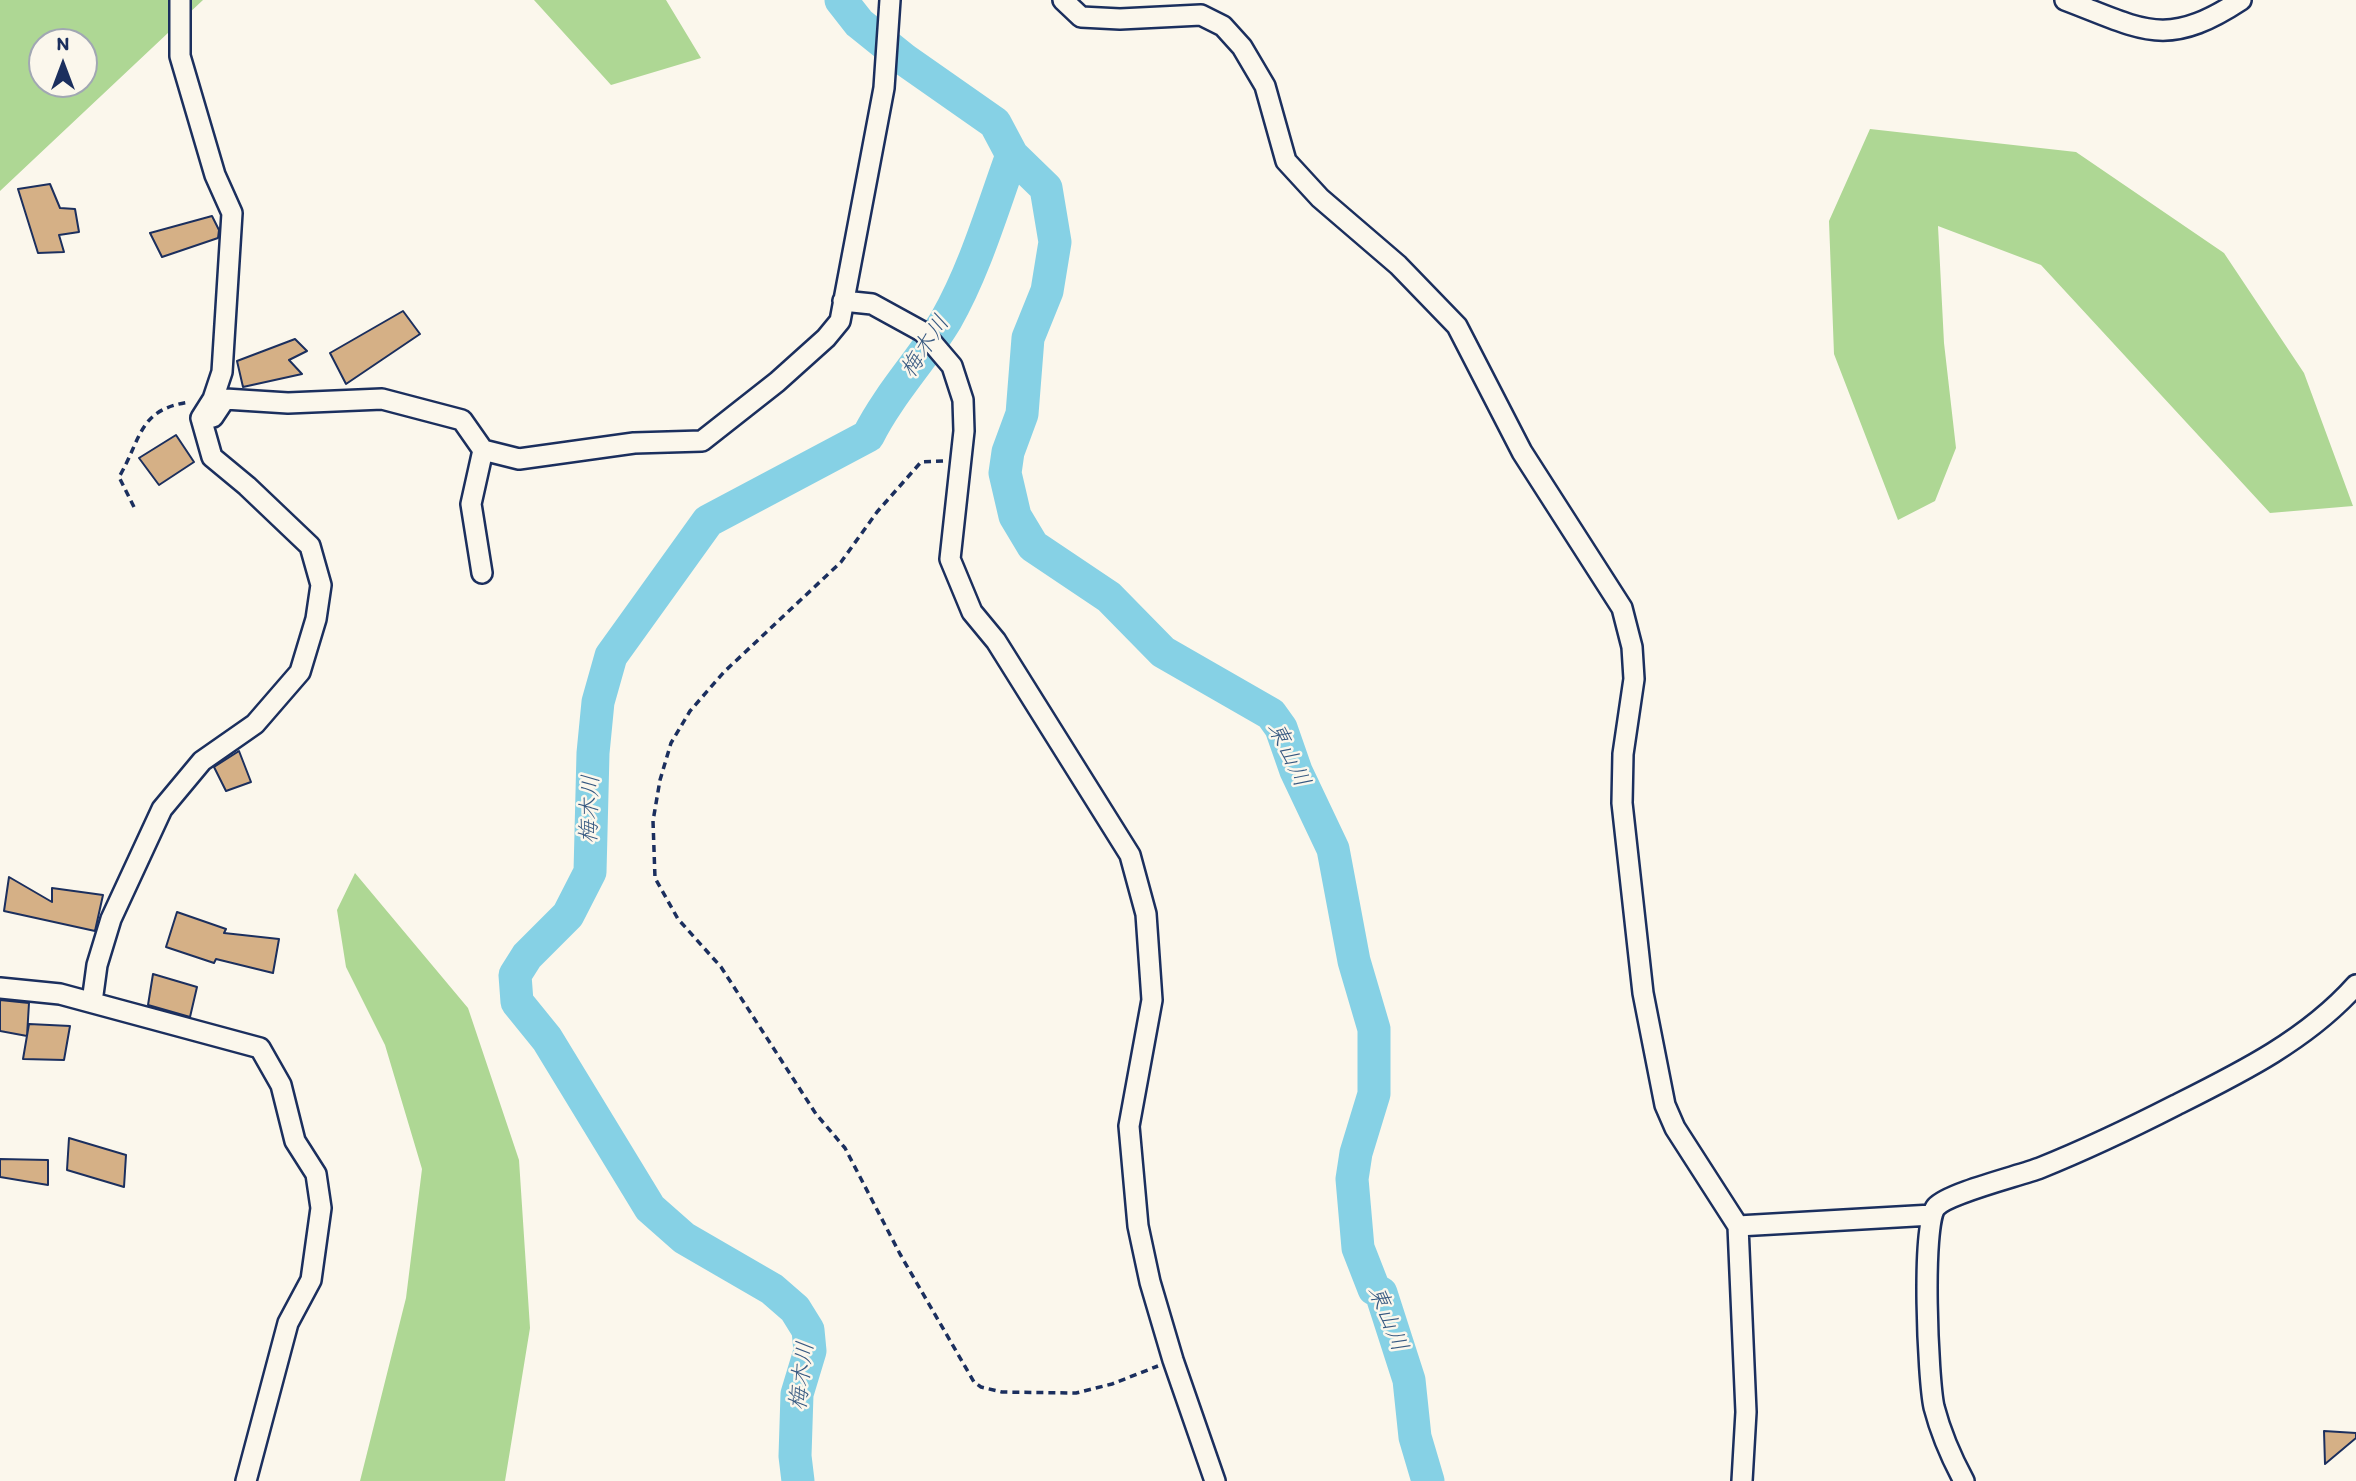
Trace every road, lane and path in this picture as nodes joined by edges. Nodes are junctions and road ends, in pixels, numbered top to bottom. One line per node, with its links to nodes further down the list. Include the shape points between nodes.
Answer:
1 (180, 0): 7 (street, via 180,56 215,175 232,213 222,372)
2 (890, 0): 6 (street, via 884,88)
3 (1063, 0): 17 (street, via 1081,17 1202,15 1242,47 1265,86 1286,161 1457,326 1522,452 1622,608 1634,679 1623,754 1622,803 1643,993 1665,1105)
4 (2065, 0): 5 (street, via 2147,31 2173,32 2214,18)
5 (2241, 0)
6 (843, 301): 9 (street, via 840,321 825,338 702,441 634,443 519,458); 10 (street, via 872,304 923,332 952,366 963,400)
7 (213, 399): 8 (street, via 201,418); 11 (path, via 167,405 146,421 119,477)
8 (204, 429): 9 (street, via 225,399 288,403 382,399 462,420); 15 (street, via 212,457 310,546 321,584 316,620 300,672 254,724 202,761 162,809 111,919)
9 (483, 450): 12 (street, via 471,504)
10 (962, 460): 18 (street, via 950,559 972,612 996,641 1130,855 1146,914 1152,1000 1129,1126 1138,1226); 18 (path, via 921,462 841,562 724,672 690,711 671,743 660,780 653,821 655,878 678,919 720,967 816,1114 845,1148 974,1382 1002,1392 1076,1393)
11 (134, 507)
12 (482, 573)
13 (2356, 985): 16 (street, via 2311,1027 2228,1079 2060,1160 1946,1200)
14 (0, 988): 15 (street)
15 (92, 1002): 19 (street, via 260,1048 281,1085 295,1141 316,1174 321,1208 311,1280 288,1323)
16 (1932, 1215): 17 (street); 22 (street, via 1929,1370 1941,1431)
17 (1738, 1226): 21 (street, via 1746,1412)
18 (1173, 1360): 20 (street)
19 (246, 1481)
20 (1215, 1481)
21 (1742, 1481)
22 (1964, 1481)

